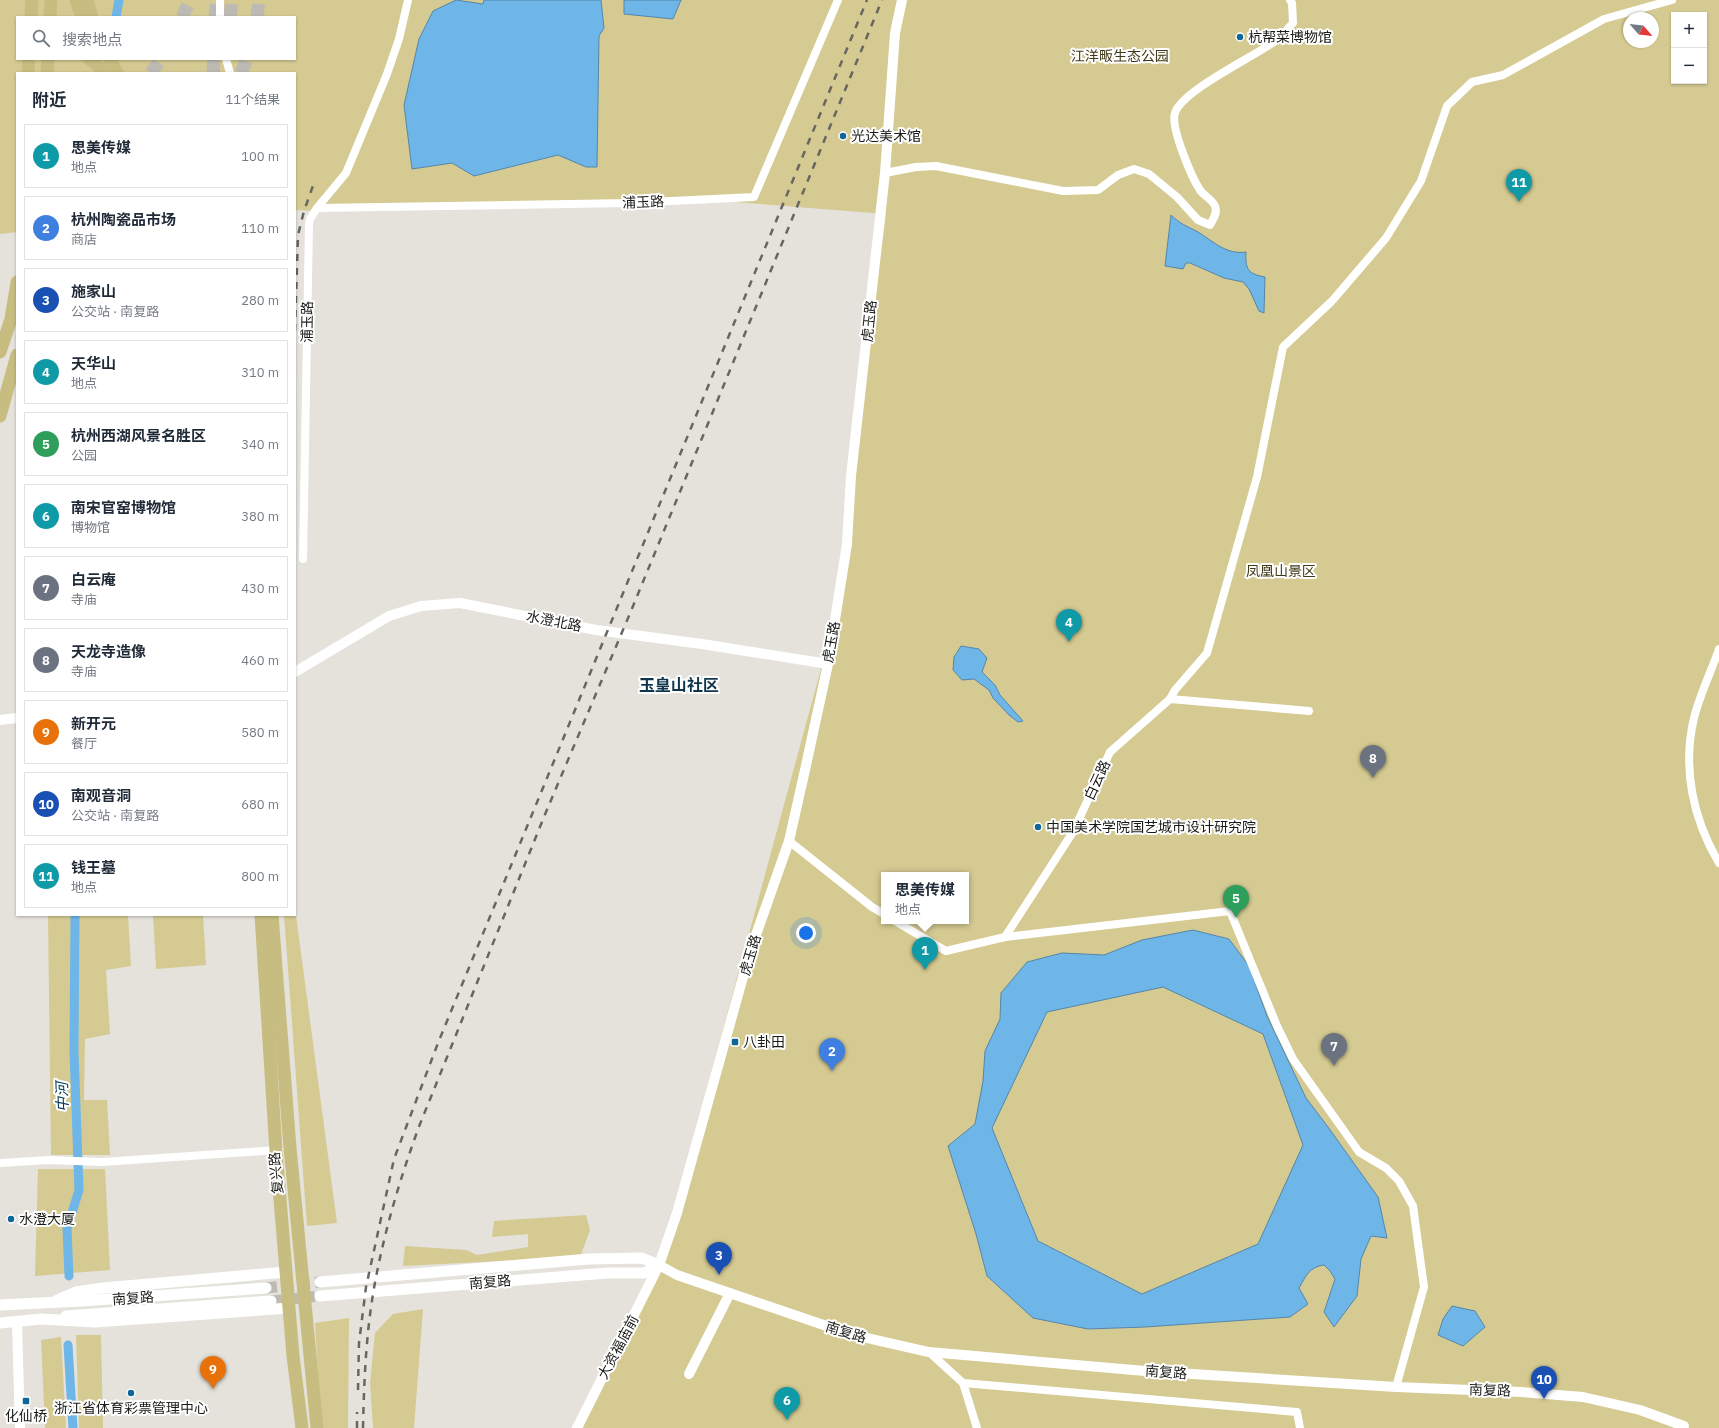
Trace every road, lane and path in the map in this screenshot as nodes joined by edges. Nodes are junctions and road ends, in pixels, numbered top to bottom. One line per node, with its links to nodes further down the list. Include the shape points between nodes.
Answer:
1 (32, 0): 11 (main road)
2 (51, 0): 12 (main road)
3 (76, 0): 13 (main road)
4 (87, 0): 14 (main road)
5 (220, 0): 15 (street)
6 (408, 0): 27 (street, 浦玉路, via 387,74 346,173)
7 (838, 0): 27 (street, 浦玉路, via 754,198 630,203)
8 (902, 0): 26 (street, 虎玉路, via 895,33)
9 (1290, 0): 26 (street, via 1293,24 1278,39 1212,80 1190,96 1175,113 1174,120 1182,152 1201,192 1215,206 1216,215 1210,225 1198,220 1177,197 1149,174 1134,169 1118,175 1098,190 1063,191 936,166)
10 (1672, 0): 36 (street, 白云路, via 1604,19 1504,75 1472,82 1447,106 1421,180 1386,238 1332,301 1283,347 1257,477 1207,653)
11 (31, 16)
12 (50, 16)
13 (82, 16)
14 (92, 16)
15 (220, 16)
16 (29, 60): 21 (main road)
17 (90, 60): 22 (main road)
18 (99, 60): 23 (main road)
19 (110, 60): 24 (main road)
20 (226, 60): 25 (street)
21 (28, 72)
22 (104, 72)
23 (105, 72)
24 (116, 72)
25 (230, 72)
26 (884, 173): 34 (street, 虎玉路, via 851,476 847,544)
27 (317, 208): 32 (street, 浦玉路, via 310,219)
28 (16, 288): 29 (main road, via 11,319)
29 (0, 352)
30 (16, 359): 31 (main road)
31 (0, 416)
32 (303, 559)
33 (1719, 649): 41 (street, via 1694,718 1688,754 1695,807 1708,843)
34 (828, 664): 35 (street, 水澄北路, via 596,630 460,603 422,606 389,616); 40 (street, 虎玉路)
35 (296, 671)
36 (1170, 699): 37 (street); 46 (street, 白云路, via 1110,752 1073,832)
37 (1309, 711)
38 (16, 718): 39 (street)
39 (0, 720)
40 (789, 841): 42 (street); 50 (street, 虎玉路, via 750,952 677,1213)
41 (1719, 862)
42 (881, 912)
43 (260, 916): 48 (main road, 复兴路)
44 (272, 916): 47 (main road, 复兴路)
45 (901, 924): 46 (street, via 946,952)
46 (1005, 937): 66 (street, via 1230,912 1293,1059 1359,1152 1386,1168 1399,1181 1413,1206 1424,1286)
47 (290, 1148): 48 (street); 70 (main road, 复兴路)
48 (276, 1151): 49 (street, via 102,1162 48,1160); 51 (main road, 复兴路)
49 (0, 1163)
50 (659, 1265): 52 (main road, 南复路, via 642,1258 589,1259); 54 (street, 南复路, via 677,1275); 55 (main road, 南复路, via 644,1273 607,1273); 71 (street, 大资福庙前)
51 (286, 1272): 57 (main road, via 103,1288 76,1292); 59 (main road, 复兴路)
52 (320, 1282)
53 (266, 1288): 57 (main road, 南复路)
54 (730, 1293): 63 (street, 南复路, via 850,1334); 64 (street)
55 (320, 1296)
56 (271, 1301): 60 (main road, 南复路)
57 (50, 1303): 58 (main road, 南复路)
58 (0, 1305)
59 (289, 1308): 60 (main road, via 95,1322); 69 (main road, 复兴路)
60 (41, 1319): 62 (main road)
61 (0, 1323): 62 (main road)
62 (17, 1323): 68 (street)
63 (929, 1352): 65 (street); 66 (street, 南复路, via 1145,1371)
64 (689, 1374)
65 (963, 1383): 72 (street); 73 (street, via 1297,1412)
66 (1396, 1387): 67 (street, 南复路, via 1527,1392 1583,1397 1640,1410)
67 (1684, 1426)
68 (20, 1428)
69 (302, 1428)
70 (317, 1428)
71 (577, 1428)
72 (977, 1428)
73 (1300, 1428)

